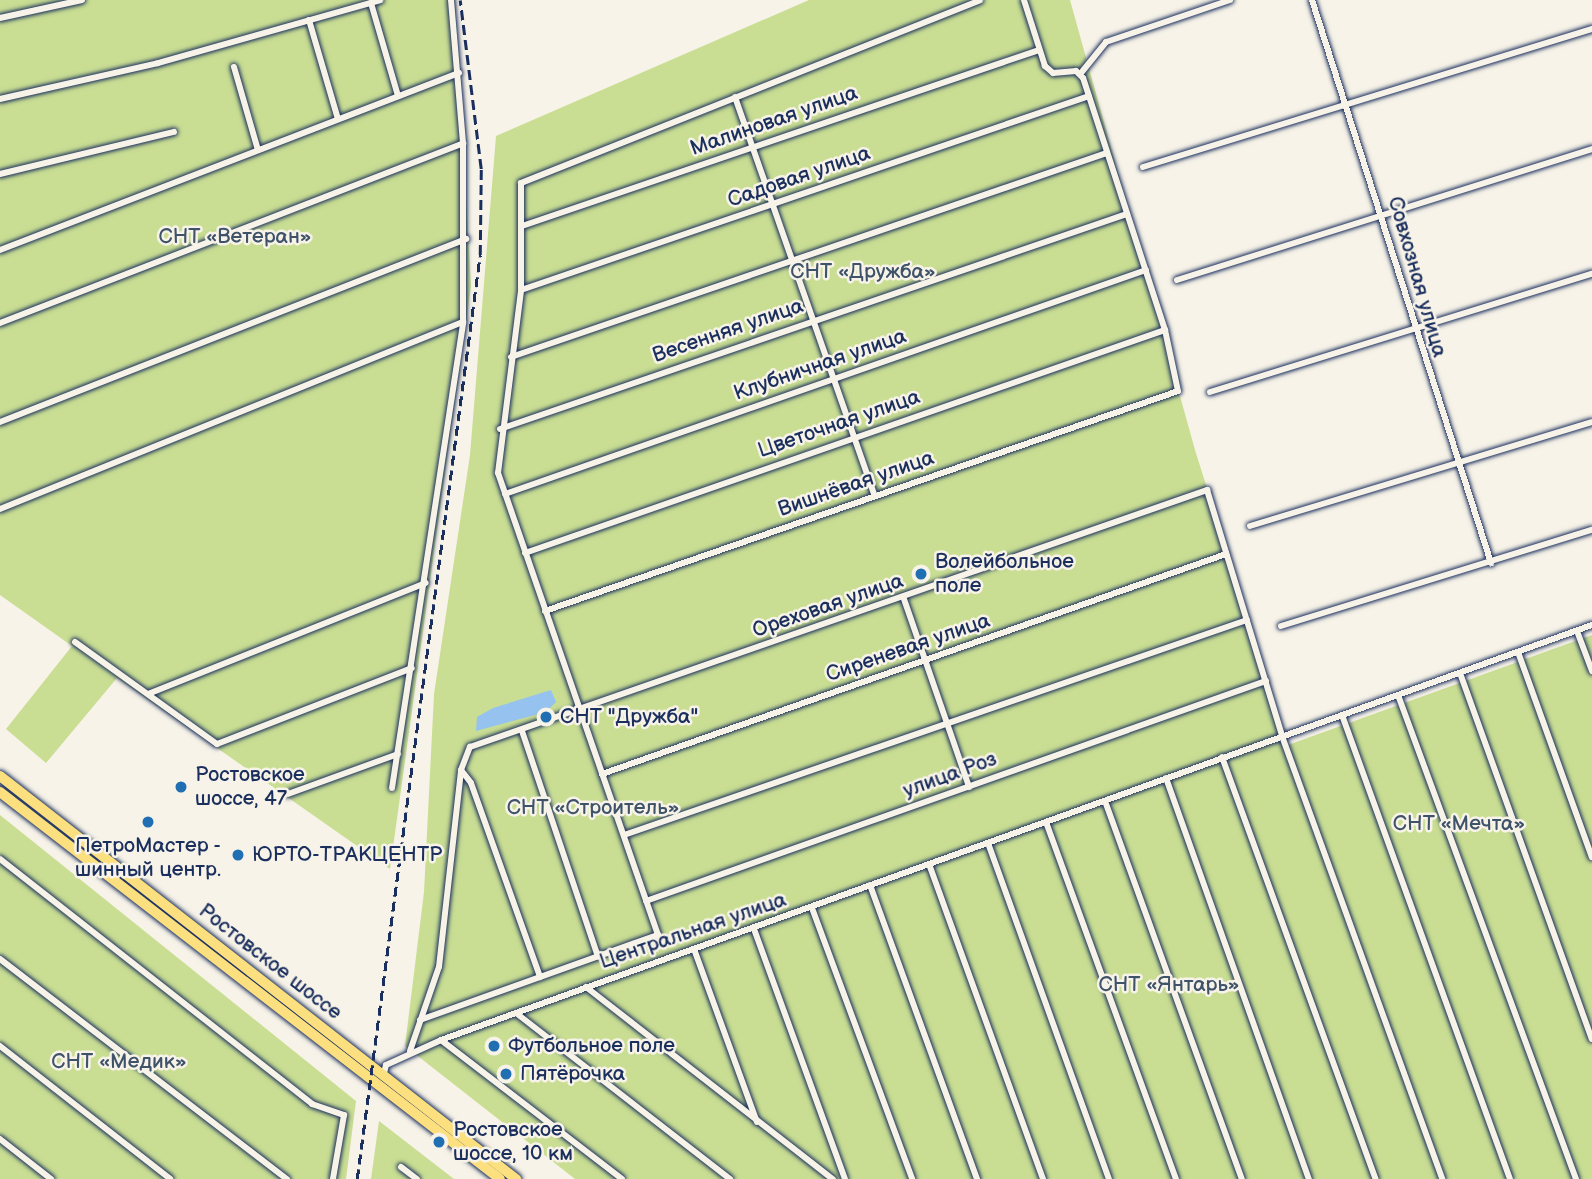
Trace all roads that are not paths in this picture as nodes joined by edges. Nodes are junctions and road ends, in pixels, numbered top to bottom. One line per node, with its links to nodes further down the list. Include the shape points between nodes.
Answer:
1 (82, 0): 9 (street)
2 (380, 0): 8 (street)
3 (451, 0): 14 (street)
4 (980, 0): 18 (street)
5 (1024, 0): 12 (street)
6 (1230, 0): 15 (street, via 1106,41)
7 (1312, 0): 20 (street, Совхозная улица)
8 (371, 3): 10 (street); 16 (street)
9 (0, 18)
10 (309, 20): 19 (street); 21 (street)
11 (1592, 29): 20 (street)
12 (1039, 50): 15 (street, via 1053,73); 24 (street, Малиновая улица)
13 (234, 67): 26 (street)
14 (459, 73): 16 (street); 23 (street)
15 (1081, 73): 17 (street)
16 (398, 96): 21 (street)
17 (1088, 96): 27 (street); 30 (street, Садовая улица)
18 (735, 97): 24 (street); 33 (street, via 521,183)
19 (0, 99)
20 (1346, 105): 28 (street); 32 (street, Совхозная улица)
21 (338, 119): 26 (street)
22 (174, 132): 29 (street)
23 (463, 143): 34 (street); 43 (street)
24 (754, 147): 30 (street); 33 (street, Малиновая улица)
25 (1592, 149): 32 (street)
26 (258, 150): 35 (street)
27 (1107, 153): 31 (street); 36 (street)
28 (1143, 167)
29 (0, 174)
30 (774, 205): 36 (street); 40 (street, Садовая улица)
31 (1128, 214): 37 (street); 41 (street, Весенняя улица)
32 (1381, 215): 39 (street); 44 (street, Совхозная улица)
33 (522, 226): 40 (street)
34 (466, 239): 42 (street); 49 (street)
35 (0, 250)
36 (794, 262): 41 (street); 46 (street)
37 (1146, 270): 45 (street); 47 (street, Клубничная улица)
38 (1592, 274): 44 (street)
39 (1177, 279)
40 (521, 290): 46 (street)
41 (815, 320): 47 (street); 51 (street, Весенняя улица)
42 (463, 322): 56 (street); 62 (street)
43 (0, 323)
44 (1414, 329): 48 (street); 53 (street, Совхозная улица)
45 (1165, 330): 52 (street, Цветочная улица); 55 (street, Вишнёвая улица, via 1178,391)
46 (511, 357): 51 (street)
47 (835, 379): 52 (street); 54 (street, Клубничная улица)
48 (1210, 392)
49 (0, 422)
50 (1592, 422): 53 (street)
51 (500, 429): 54 (street, via 498,473)
52 (855, 436): 55 (street); 59 (street, Цветочная улица)
53 (1455, 463): 57 (street); 61 (street, Совхозная улица)
54 (505, 494): 59 (street)
55 (875, 496): 64 (street, Вишнёвая улица)
56 (0, 509)
57 (1250, 526)
58 (1592, 530): 61 (street)
59 (525, 553): 64 (street)
60 (1226, 554): 63 (street, Ореховая улица, via 1207,490); 65 (street); 71 (street, Сиреневая улица)
61 (1491, 562): 67 (street)
62 (426, 583): 72 (street); 76 (street)
63 (904, 599): 71 (street); 78 (street, Ореховая улица)
64 (545, 611): 78 (street)
65 (1247, 620): 75 (street); 80 (street)
66 (1592, 625): 68 (street, Центральная улица)
67 (1282, 626)
68 (1577, 631): 70 (street, Центральная улица); 73 (street)
69 (75, 642): 76 (street)
70 (1518, 652): 74 (street, Центральная улица); 97 (street)
71 (926, 661): 80 (street); 86 (street, Сиреневая улица)
72 (412, 668): 76 (street, via 217,744); 83 (street)
73 (1592, 671)
74 (1460, 673): 77 (street, Центральная улица); 111 (street)
75 (1266, 681): 82 (street); 89 (street, улица Роз)
76 (149, 694)
77 (1398, 695): 79 (street, Центральная улица); 140 (street)
78 (579, 711): 81 (street, Ореховая улица); 86 (street)
79 (1342, 715): 82 (street, Центральная улица); 139 (street)
80 (947, 725): 89 (street); 95 (street)
81 (523, 731): 85 (street, Ореховая улица, via 470,747); 105 (street)
82 (1282, 737): 84 (street, Центральная улица); 138 (street)
83 (398, 754): 90 (street); 92 (street)
84 (1222, 757): 88 (street, Центральная улица); 137 (street)
85 (461, 770): 107 (street, via 471,783); 110 (street, via 439,967)
86 (602, 774): 95 (street)
87 (0, 776): 115 (highway, Ростовское шоссе)
88 (1166, 778): 93 (street, Центральная улица); 136 (street)
89 (969, 787): 101 (street, улица Роз)
90 (392, 788)
91 (0, 792): 115 (highway, Ростовское шоссе)
92 (288, 794)
93 (1105, 801): 94 (street, Центральная улица); 135 (street)
94 (1045, 822): 96 (street, Центральная улица); 134 (street)
95 (624, 835): 101 (street)
96 (988, 843): 99 (street, Центральная улица); 133 (street)
97 (1592, 857)
98 (0, 859): 122 (street, via 312,1104 345,1115)
99 (929, 864): 100 (street, Центральная улица); 132 (street)
100 (870, 886): 102 (street, Центральная улица); 131 (street)
101 (646, 901): 105 (street, via 657,935)
102 (812, 908): 103 (street, Центральная улица); 130 (street)
103 (754, 929): 104 (street, Центральная улица); 129 (street)
104 (694, 949): 108 (street, Центральная улица); 116 (street)
105 (598, 957): 107 (street)
106 (0, 959): 121 (street)
107 (540, 977): 110 (street)
108 (586, 987): 109 (street, Центральная улица); 116 (street)
109 (516, 1013): 112 (street, Центральная улица); 127 (street)
110 (420, 1020): 114 (street)
111 (1592, 1039)
112 (441, 1040): 114 (street, Центральная улица); 126 (street)
113 (0, 1046): 120 (street)
114 (410, 1051): 115 (street, via 386,1065)
115 (382, 1081): 124 (highway, Ростовское шоссе); 125 (highway, Ростовское шоссе)
116 (757, 1122): 128 (street)
117 (0, 1139): 119 (street)
118 (401, 1167): 123 (street)
119 (51, 1179)
120 (170, 1179)
121 (287, 1179)
122 (333, 1179)
123 (417, 1179)
124 (500, 1179)
125 (516, 1179)
126 (622, 1179)
127 (730, 1179)
128 (833, 1179)
129 (845, 1179)
130 (912, 1179)
131 (977, 1179)
132 (1043, 1179)
133 (1109, 1179)
134 (1176, 1179)
135 (1242, 1179)
136 (1309, 1179)
137 (1376, 1179)
138 (1442, 1179)
139 (1510, 1179)
140 (1576, 1179)

